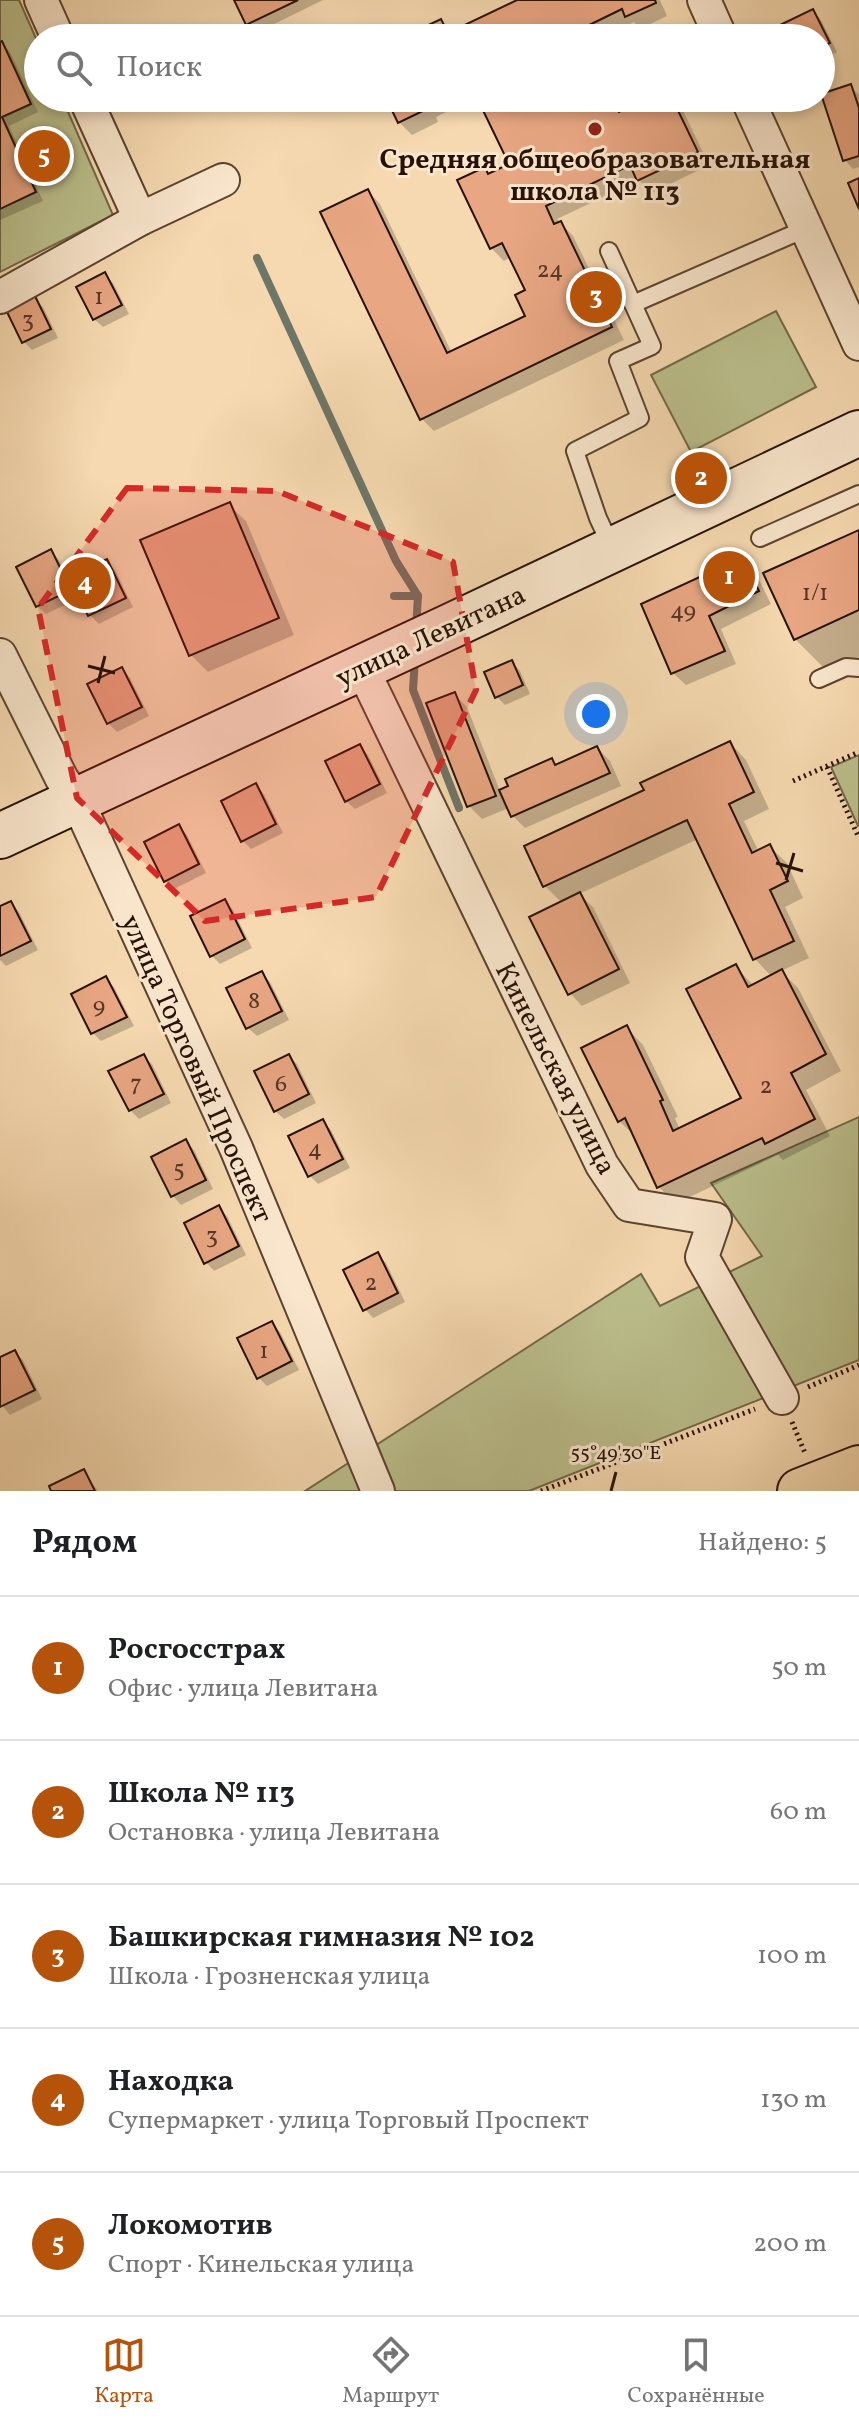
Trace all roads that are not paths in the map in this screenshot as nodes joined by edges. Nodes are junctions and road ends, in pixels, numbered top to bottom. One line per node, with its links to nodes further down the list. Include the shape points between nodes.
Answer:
1 (41, 0): 3 (street)
2 (704, 0): 4 (street)
3 (52, 24)
4 (715, 24)
5 (91, 112): 8 (street)
6 (753, 112): 9 (street)
7 (223, 180): 8 (street)
8 (140, 219): 11 (street)
9 (805, 229): 12 (lane); 13 (street)
10 (609, 251): 12 (lane)
11 (0, 297)
12 (633, 304): 17 (lane, via 652,346 618,361 640,418 575,451)
13 (859, 344)
14 (859, 433): 17 (street, улица Левитана)
15 (859, 494): 16 (lane)
16 (760, 538)
17 (612, 548): 19 (street, улица Левитана)
18 (0, 655): 22 (street, улица Торговый Проспект)
19 (362, 668): 22 (street, улица Левитана); 24 (street, Кинельская улица, via 602,1165 629,1205 715,1219 702,1257)
20 (859, 668): 21 (lane, via 846,667)
21 (819, 679)
22 (77, 800): 23 (street, улица Левитана); 27 (street, улица Торговый Проспект, via 236,1148)
23 (0, 836)
24 (782, 1398)
25 (859, 1468): 26 (main road)
26 (809, 1487)
27 (378, 1491)

